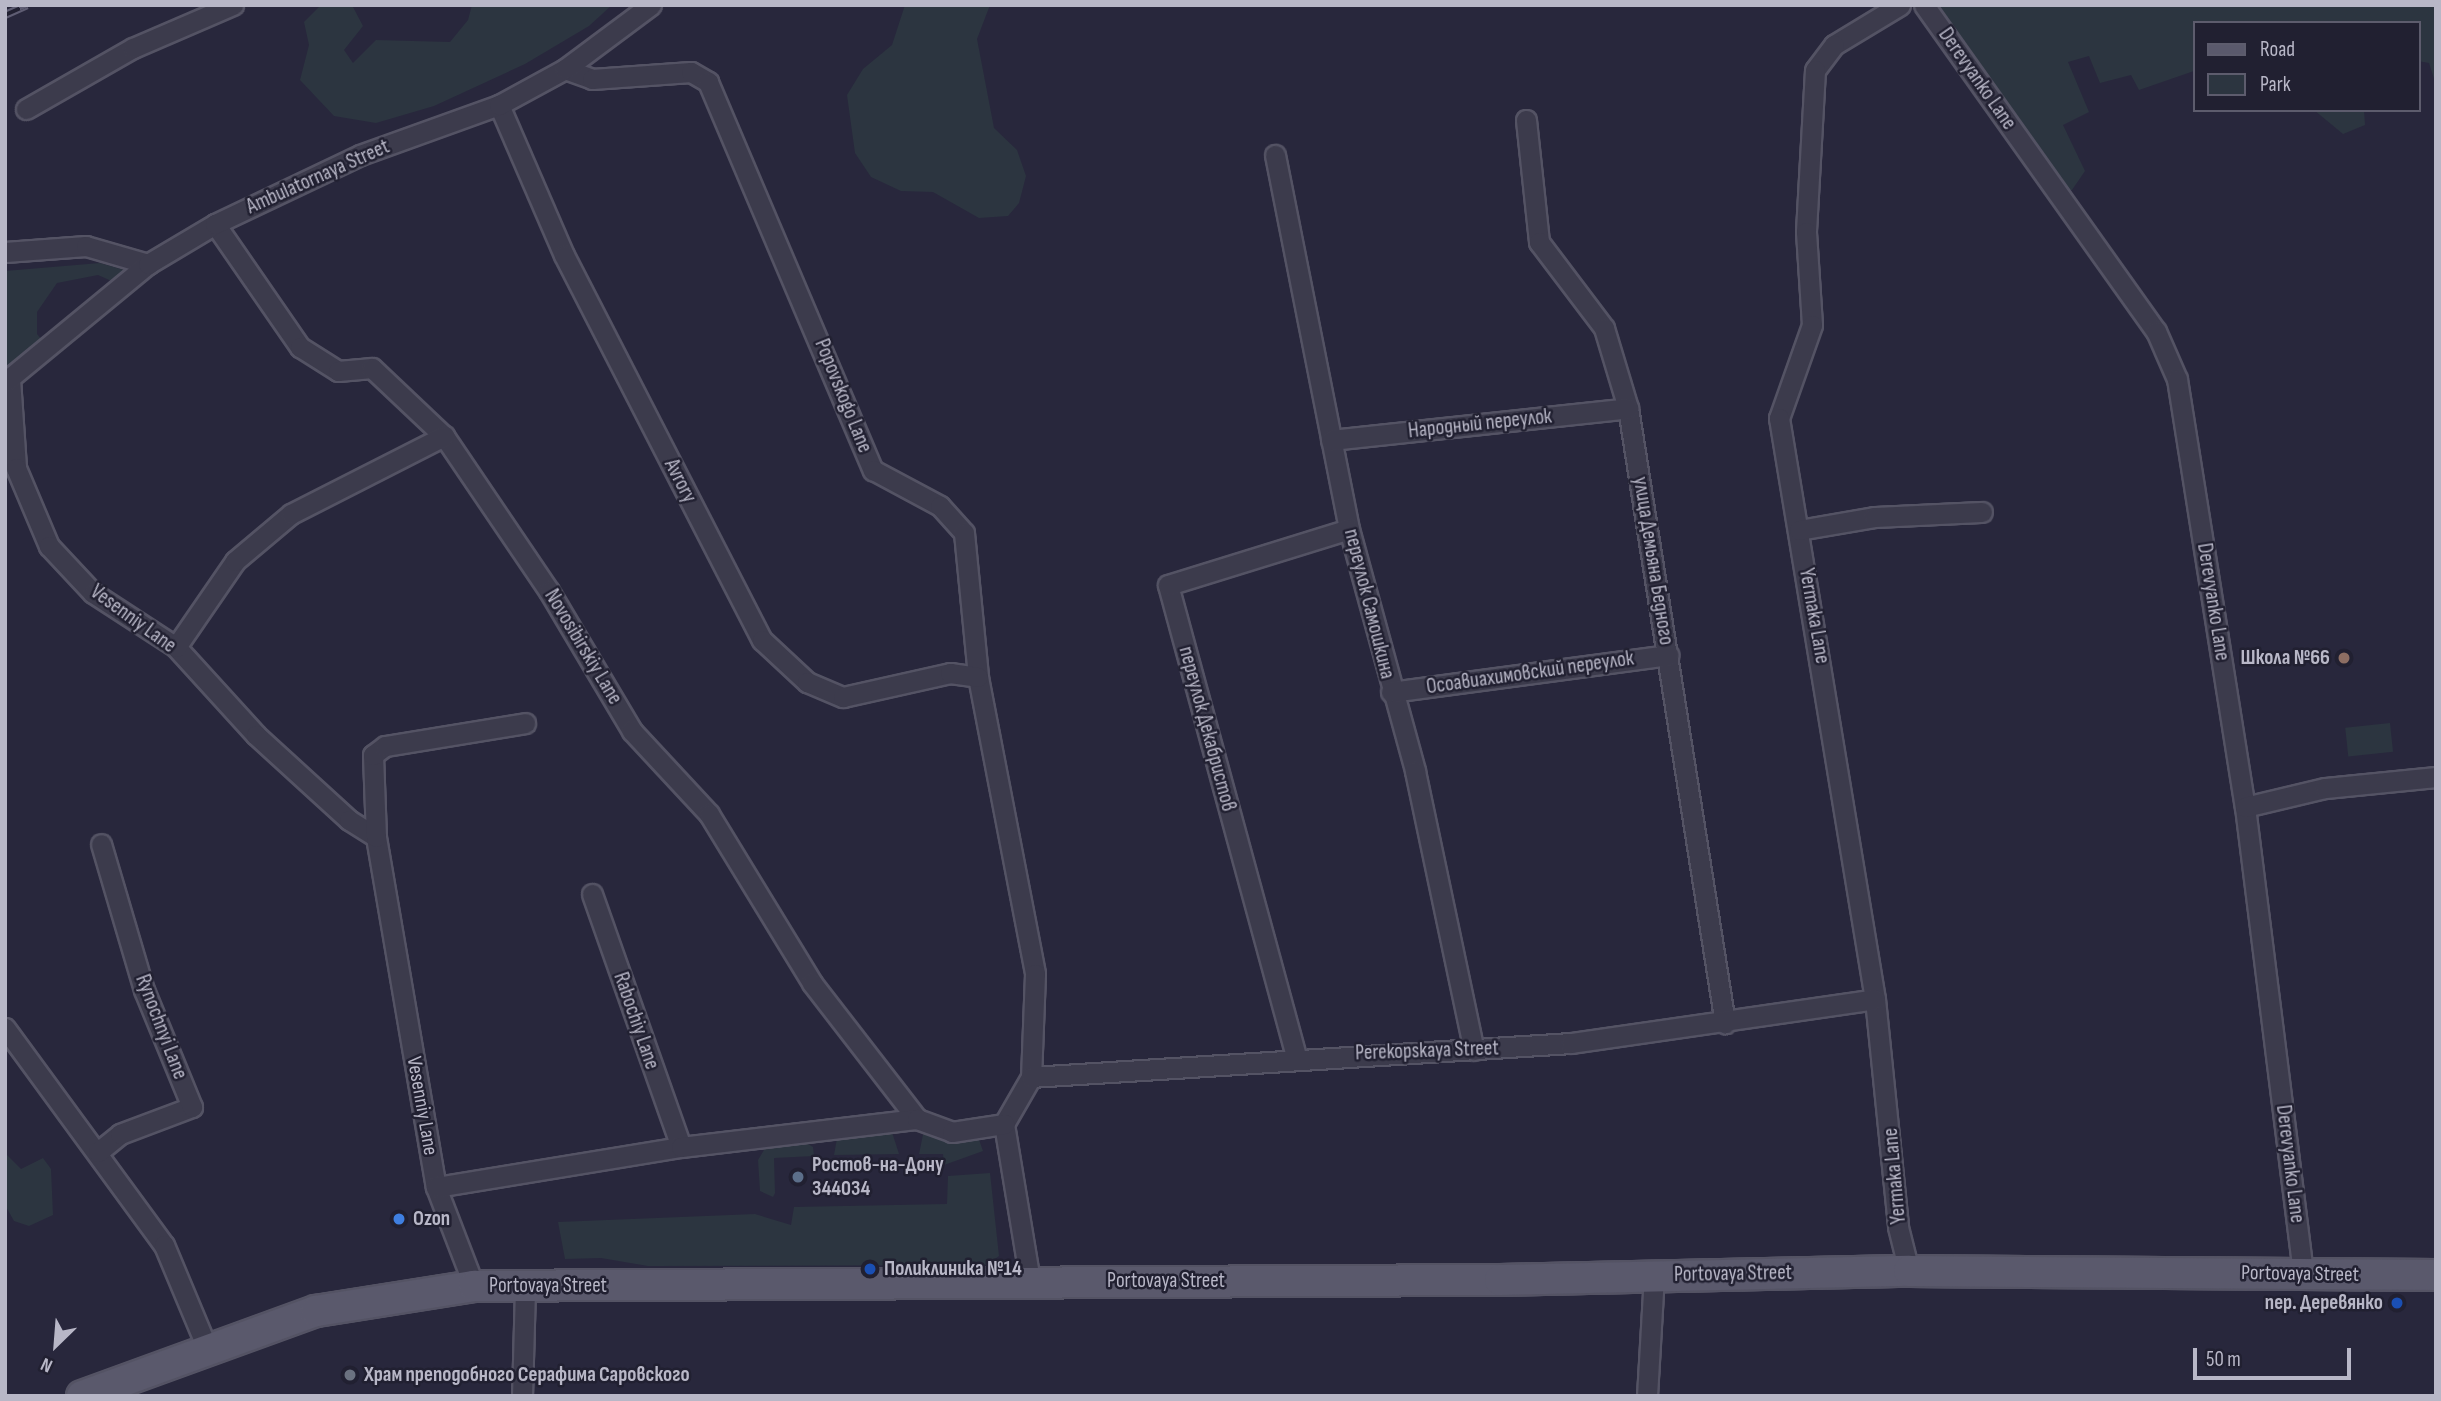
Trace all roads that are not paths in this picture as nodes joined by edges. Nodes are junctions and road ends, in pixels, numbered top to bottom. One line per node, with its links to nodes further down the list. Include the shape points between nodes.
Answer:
1 (233, 5): 7 (street, via 133,48)
2 (651, 5): 5 (street, Ambulatornaya Street)
3 (1900, 5): 19 (street, Yermaka Lane, via 1835,45 1815,70 1806,232 1812,325 1779,418)
4 (1924, 5): 26 (street, Derevyanko Lane, via 2156,331 2177,379)
5 (565, 69): 6 (street, Ambulatornaya Street); 22 (street, Popovskogo Lane, via 592,79 691,72 708,82 873,470 940,506 964,533)
6 (499, 105): 10 (street, Ambulatornaya Street, via 360,155); 22 (street, Avrory, via 564,255 762,640 807,682 842,697 950,673)
7 (26, 109)
8 (1526, 120): 14 (street, улица Демьяна Бедного, via 1539,242 1604,328)
9 (1275, 155): 16 (street, переулок Самошкина)
10 (215, 224): 12 (street, Ambulatornaya Street); 15 (street, Novosibirskiy Lane, via 300,347 338,370 372,368)
11 (5, 252): 12 (street, via 86,246)
12 (148, 264): 13 (street, Ambulatornaya Street)
13 (8, 381): 20 (street, Vesenniy Lane, via 16,468 49,546 93,593)
14 (1628, 408): 16 (street, Народный переулок); 21 (street, улица Демьяна Бедного)
15 (444, 436): 20 (street, via 291,514 235,561); 36 (street, Novosibirskiy Lane, via 550,591 632,731 709,814 812,983)
16 (1331, 440): 18 (street, переулок Самошкина)
17 (1982, 512): 19 (street, via 1874,517)
18 (1349, 529): 23 (street, переулок Самошкина); 34 (street, переулок Декабристов, via 1168,585)
19 (1799, 530): 30 (street, Yermaka Lane)
20 (176, 647): 27 (street, Vesenniy Lane, via 256,734 349,820)
21 (1669, 655): 23 (street, Осоавиахимовский переулок); 31 (street, улица Демьяна Бедного)
22 (978, 677): 35 (street, Popovskogo Lane, via 1035,974)
23 (1391, 692): 33 (street, переулок Самошкина, via 1415,771)
24 (525, 723): 27 (street, Vesenniy Lane, via 386,746 373,755)
25 (2436, 778): 26 (street, via 2325,788)
26 (2245, 807): 43 (street, Derevyanko Lane)
27 (376, 837): 40 (street, Vesenniy Lane)
28 (101, 844): 39 (street, Rynochnyi Lane, via 144,990 192,1107 120,1134)
29 (592, 894): 38 (street, Rabochiy Lane)
30 (1875, 999): 31 (street, Perekopskaya Street); 41 (street, Yermaka Lane, via 1898,1227)
31 (1726, 1023): 33 (street, Perekopskaya Street)
32 (5, 1028): 39 (street)
33 (1474, 1050): 34 (street, Perekopskaya Street)
34 (1296, 1056): 35 (street, Perekopskaya Street)
35 (1031, 1077): 37 (street)
36 (917, 1119): 37 (street, via 952,1132); 38 (street)
37 (1004, 1124): 45 (street)
38 (681, 1147): 40 (street)
39 (98, 1152): 48 (street, via 164,1245)
40 (436, 1188): 46 (street, Vesenniy Lane)
41 (1909, 1271): 42 (main road, Portovaya Street); 43 (main road, Portovaya Street)
42 (1654, 1275): 45 (main road, Portovaya Street); 51 (street)
43 (2303, 1275): 44 (main road, Portovaya Street)
44 (2436, 1275)
45 (1030, 1281): 47 (main road, Portovaya Street)
46 (474, 1286): 47 (main road, Portovaya Street); 48 (main road, Portovaya Street, via 326,1309)
47 (526, 1286): 50 (street)
48 (208, 1350): 49 (main road, Portovaya Street)
49 (82, 1396)
50 (522, 1396)
51 (1647, 1396)

